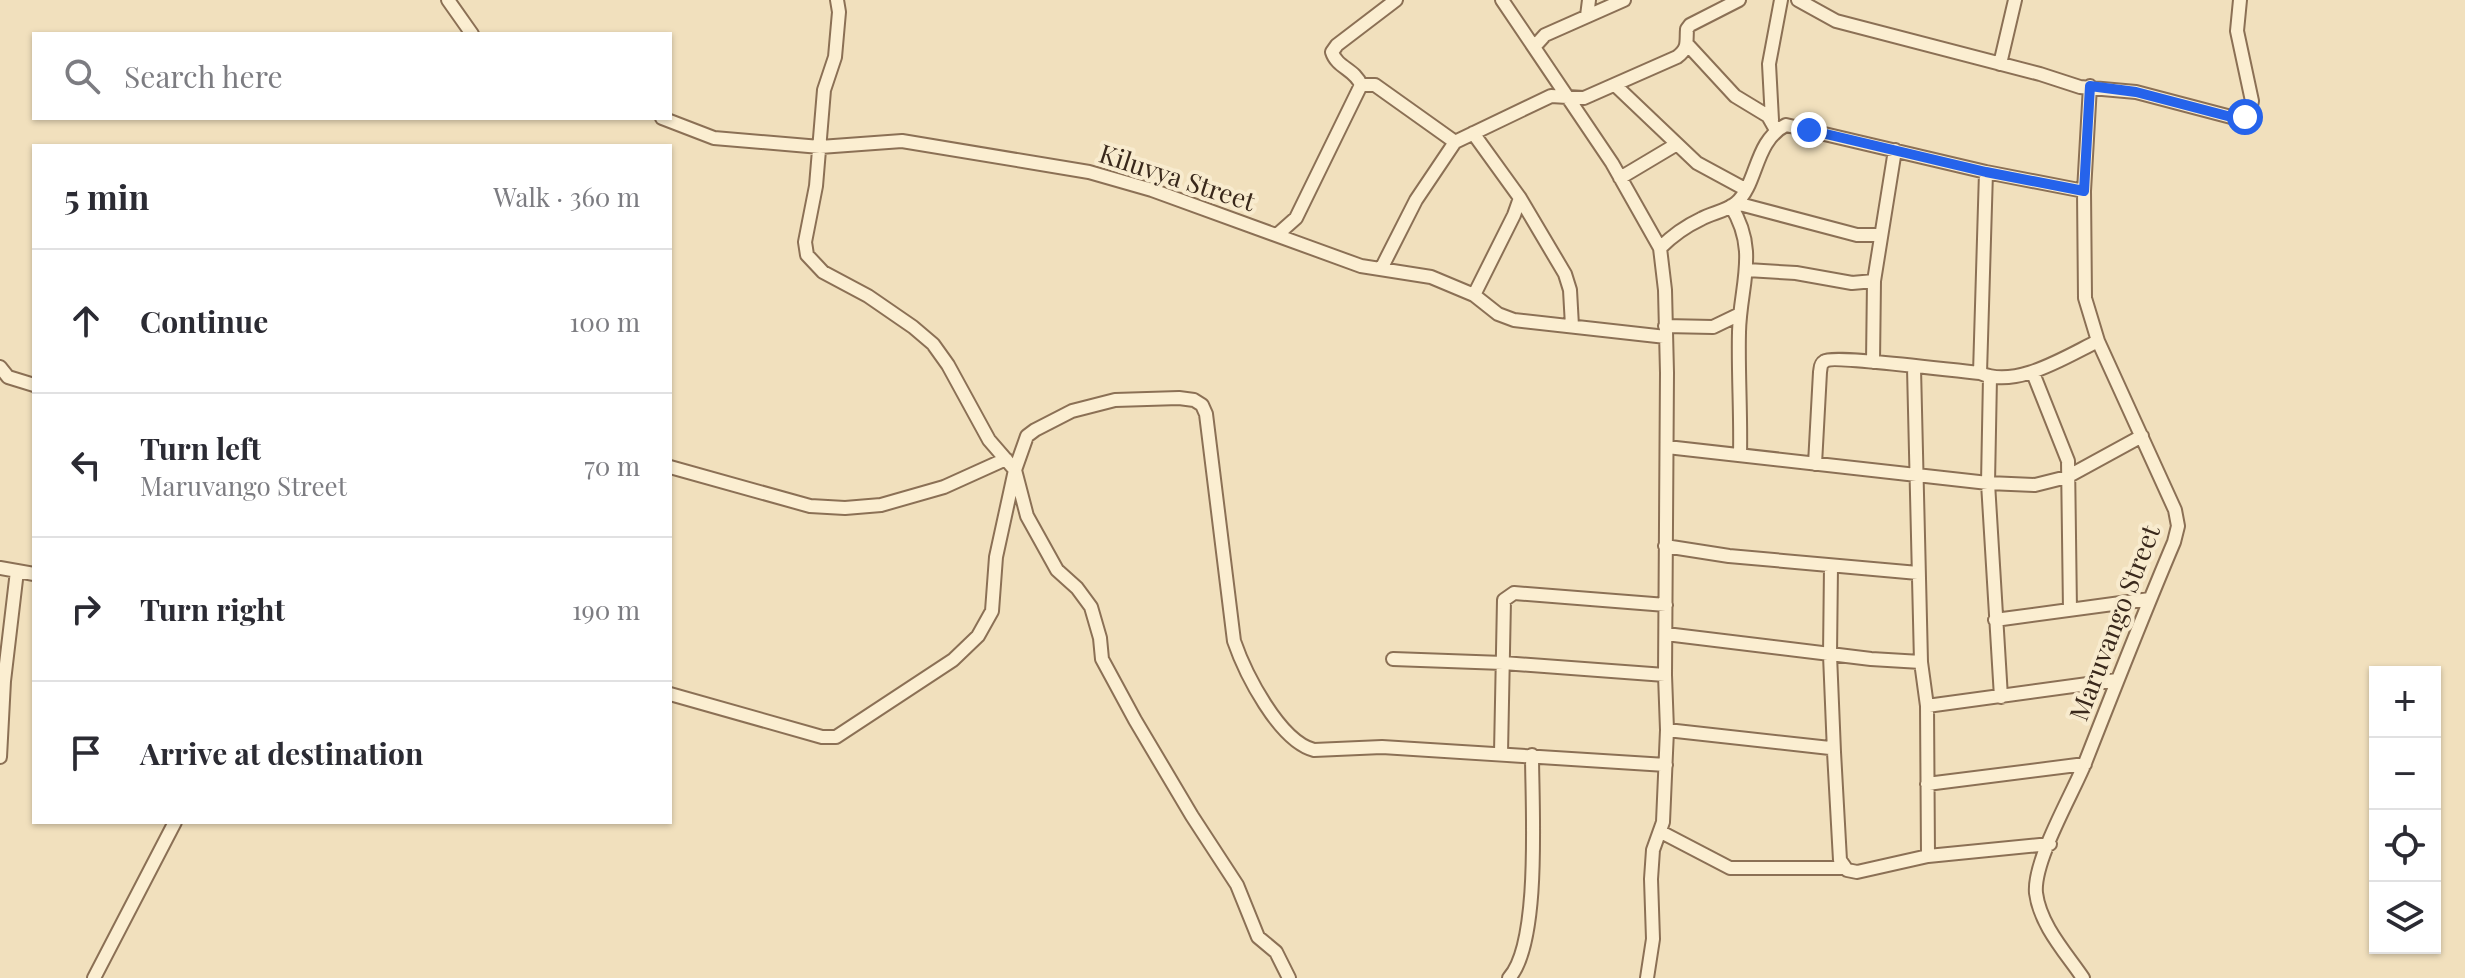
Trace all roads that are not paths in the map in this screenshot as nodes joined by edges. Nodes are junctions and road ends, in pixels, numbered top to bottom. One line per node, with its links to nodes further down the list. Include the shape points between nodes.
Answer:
1 (448, 0): 13 (street)
2 (837, 0): 21 (street, via 835,57)
3 (1396, 0): 17 (street, via 1332,52)
4 (1502, 0): 15 (street)
5 (1589, 0): 12 (street)
6 (1624, 0): 12 (street)
7 (1739, 0): 14 (street, via 1690,25)
8 (1781, 0): 23 (street, via 1769,64)
9 (1798, 0): 16 (street, via 1836,21)
10 (2015, 0): 16 (street)
11 (2240, 0): 19 (street, via 2237,31 2252,101 2245,117)
12 (1587, 16): 15 (street, via 1545,35)
13 (471, 32)
14 (1687, 44): 18 (street, via 1677,57); 23 (street, via 1735,96)
15 (1535, 46): 20 (street)
16 (2000, 64): 19 (street)
17 (1361, 85): 25 (street, via 1375,85); 36 (street, via 1296,218)
18 (1615, 85): 20 (street, via 1584,98); 26 (street)
19 (2090, 86): 33 (street, Maruvango Street)
20 (1568, 96): 24 (street, via 1551,96); 31 (street)
21 (822, 115): 27 (street); 28 (street)
22 (667, 120): 27 (street, Kiluvya Street, via 714,138)
23 (1774, 125): 29 (street); 32 (street)
24 (1473, 133): 25 (street); 34 (street)
25 (1455, 142): 39 (street, via 1416,200)
26 (1677, 144): 31 (street); 32 (street, via 1697,163)
27 (820, 147): 28 (street, Kiluvya Street); 56 (street, via 807,255 823,272 868,296 933,344 989,440)
28 (837, 148): 36 (street, Kiluvya Street, via 902,141 1028,160 1152,190)
29 (1895, 150): 30 (street); 37 (street)
30 (1986, 172): 33 (street); 51 (street)
31 (1620, 178): 38 (street)
32 (1745, 189): 35 (street)
33 (2084, 191): 46 (street, Maruvango Street, via 2085,297)
34 (1520, 198): 42 (street); 44 (street, via 1565,274)
35 (1733, 205): 37 (street, via 1857,235); 38 (street, via 1701,219); 40 (street)
36 (1278, 234): 39 (street, Kiluvya Street)
37 (1879, 235): 41 (street)
38 (1660, 248): 45 (street)
39 (1381, 269): 42 (street, Kiluvya Street, via 1431,277)
40 (1747, 270): 41 (street); 43 (street)
41 (1874, 281): 47 (street)
42 (1474, 295): 44 (street, Kiluvya Street, via 1514,320)
43 (1740, 314): 45 (street, Kiluvya Street, via 1713,327); 55 (street)
44 (1572, 326): 45 (street, Kiluvya Street)
45 (1666, 331): 54 (street)
46 (2098, 341): 50 (street); 53 (street, Maruvango Street)
47 (1873, 362): 49 (street); 57 (street, via 1849,358 1821,364)
48 (0, 367): 52 (street, via 8,377)
49 (1914, 368): 51 (street); 60 (street)
50 (2033, 373): 51 (street); 61 (street, via 2068,461)
51 (1985, 375): 62 (street)
52 (32, 384)
53 (2142, 436): 61 (street); 69 (street, Maruvango Street, via 2178,526)
54 (1667, 447): 55 (street); 63 (street)
55 (1740, 455): 57 (street)
56 (1006, 459): 58 (street, via 944,487 881,505 845,508 810,506); 59 (street)
57 (1815, 464): 60 (street)
58 (672, 468)
59 (1015, 470): 80 (street, via 996,557 992,611 978,636 953,660 850,728 836,737 822,737); 85 (street, via 1027,436 1072,411 1115,400 1194,400 1206,414 1234,641 1244,669 1280,723 1314,750 1382,747); 97 (street, via 1027,516 1046,551 1091,607 1107,669 1237,885 1258,937 1276,952)
60 (1915, 475): 62 (street); 67 (street)
61 (2067, 477): 62 (street, via 2035,485); 71 (street)
62 (1988, 483): 72 (street)
63 (1665, 546): 64 (street); 70 (street)
64 (1831, 566): 67 (street); 74 (street)
65 (0, 568): 66 (street)
66 (17, 571): 68 (street); 87 (street)
67 (1918, 573): 76 (street)
68 (32, 574)
69 (2150, 599): 71 (street); 79 (street, Maruvango Street)
70 (1666, 605): 73 (street); 77 (street, via 1514,593 1504,600)
71 (2070, 610): 72 (street)
72 (1995, 620): 81 (street)
73 (1666, 634): 74 (street); 78 (street)
74 (1830, 655): 76 (street); 84 (street)
75 (1393, 659): 77 (street)
76 (1921, 662): 82 (street)
77 (1503, 663): 78 (street); 85 (street)
78 (1665, 675): 83 (street)
79 (2117, 680): 81 (street); 88 (street, Maruvango Street)
80 (672, 695)
81 (2001, 697): 82 (street)
82 (1927, 706): 90 (street)
83 (1667, 730): 84 (street, via 1823,745); 89 (street)
84 (1834, 752): 95 (street)
85 (1501, 753): 86 (street)
86 (1532, 755): 89 (street); 98 (street, via 1528,928)
87 (0, 757)
88 (2085, 764): 90 (street); 93 (street, Maruvango Street)
89 (1666, 765): 92 (street)
90 (1927, 784): 94 (street)
91 (174, 824): 96 (street)
92 (1661, 832): 95 (street, via 1730,868); 99 (street, via 1653,850 1653,939)
93 (2050, 844): 94 (street); 100 (street, Maruvango Street, via 2038,867 2040,910)
94 (1928, 856): 95 (street, via 1857,872)
95 (1844, 868)
96 (94, 978)
97 (1289, 978)
98 (1509, 978)
99 (1647, 978)
100 (2083, 978)

